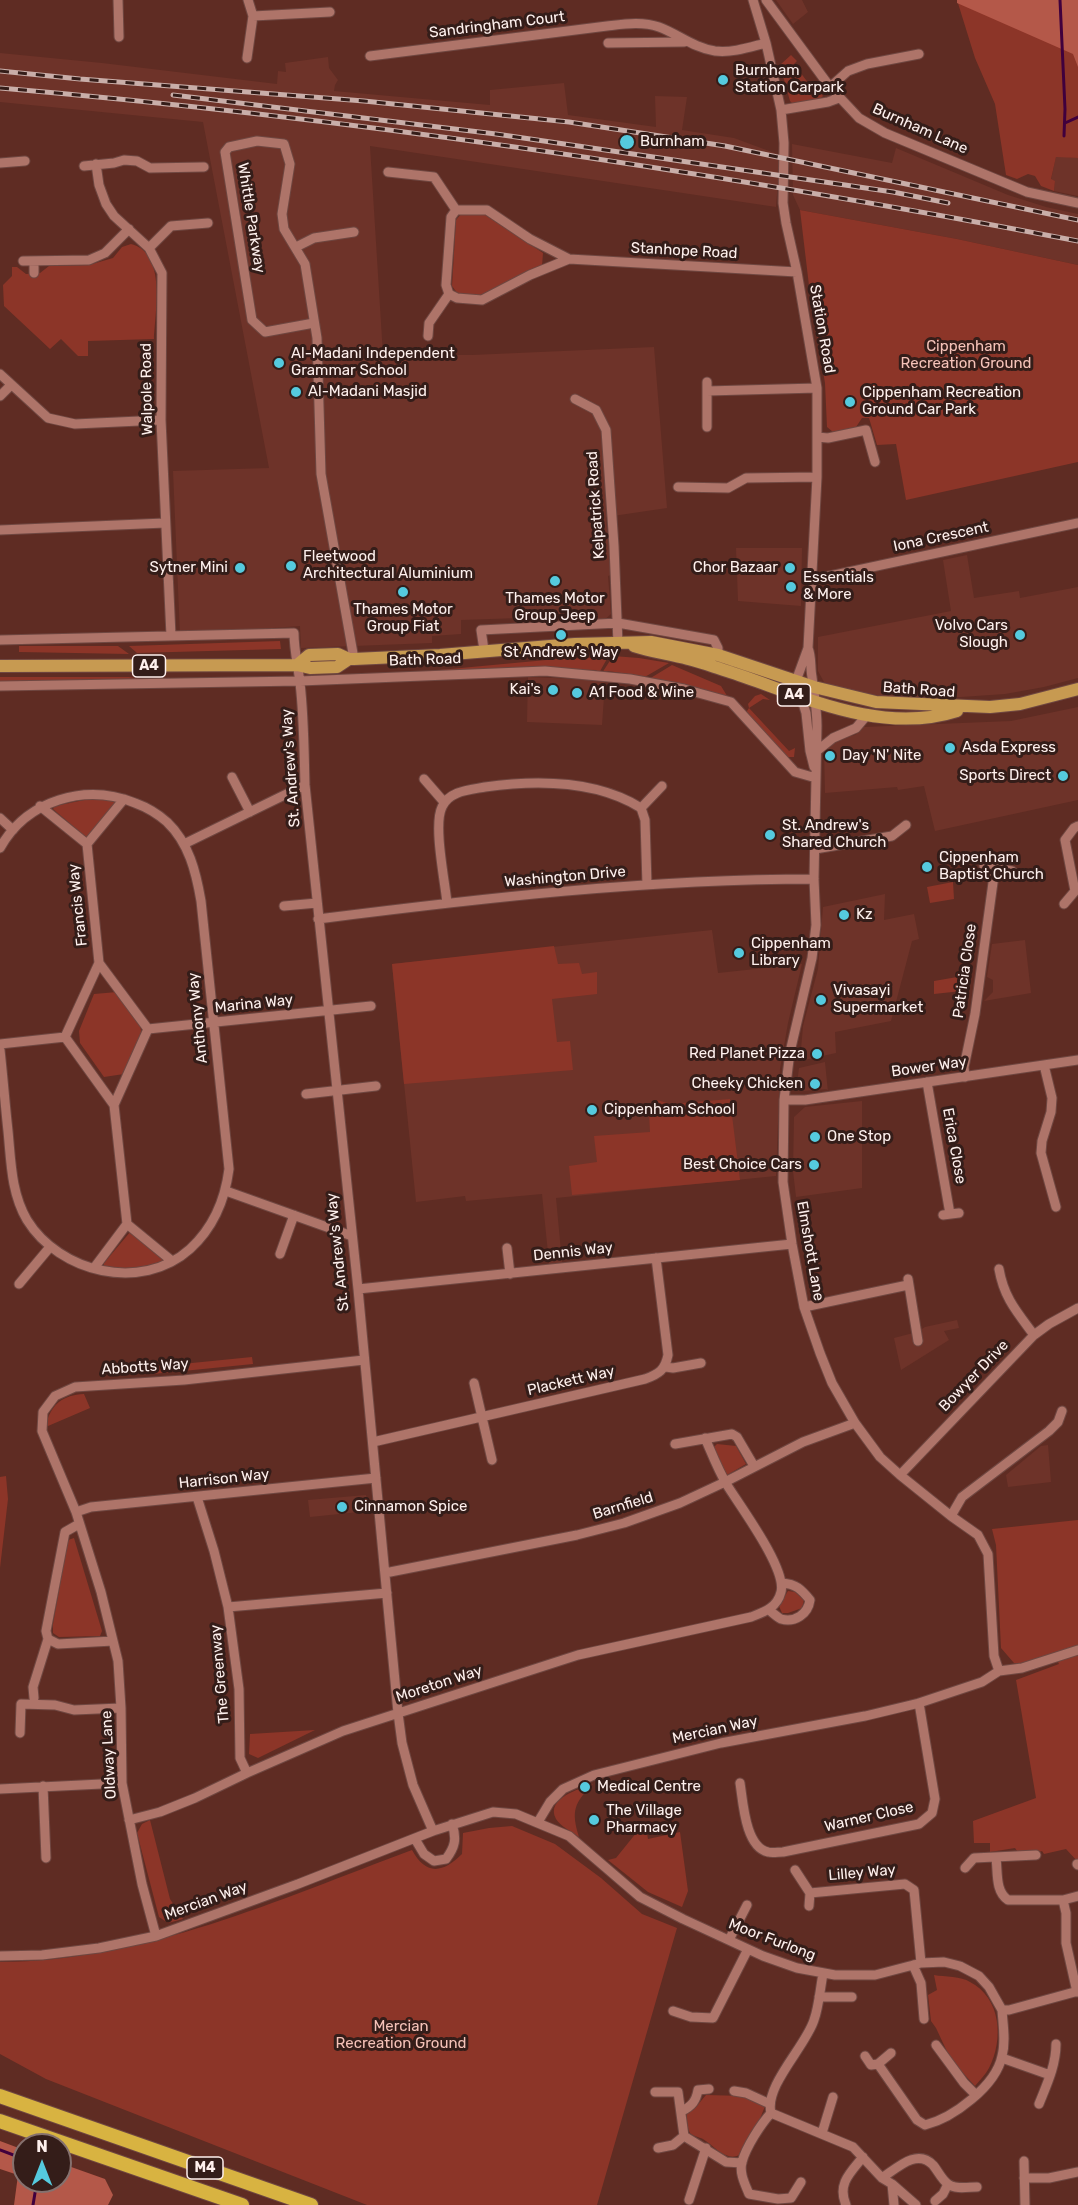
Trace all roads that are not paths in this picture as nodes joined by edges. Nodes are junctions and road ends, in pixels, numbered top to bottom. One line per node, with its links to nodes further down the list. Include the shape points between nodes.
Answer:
1 (118, 0): 9 (street)
2 (248, 0): 7 (street)
3 (753, 0): 8 (street, Station Road)
4 (765, 0): 5 (street, Burnham Lane)
5 (772, 9): 8 (street); 16 (street, Burnham Lane)
6 (330, 12): 7 (street)
7 (253, 16): 15 (street)
8 (760, 19): 12 (street, Station Road)
9 (119, 37)
10 (687, 42): 11 (street); 12 (street, Sandringham Court, via 713,51); 14 (street, Sandringham Court, via 658,27 639,23)
11 (608, 43)
12 (766, 43): 18 (street, Station Road)
13 (919, 54): 16 (street, via 848,71)
14 (370, 56)
15 (247, 58)
16 (830, 87): 17 (street, Burnham Lane)
17 (839, 98): 18 (street); 25 (street, Burnham Lane, via 859,118 885,133 1027,192)
18 (781, 110): 35 (street, Station Road, via 783,203)
19 (25, 161): 20 (street)
20 (0, 163)
21 (96, 164): 22 (street); 23 (street, via 137,161 150,168); 28 (street, Walpole Road, via 106,204)
22 (84, 166)
23 (204, 167)
24 (388, 172): 26 (street, via 434,177)
25 (1078, 203)
26 (456, 210): 32 (street, Stanhope Road, via 487,210); 37 (street, via 451,217 446,285)
27 (208, 223): 31 (street, via 171,226)
28 (129, 230): 31 (street, Walpole Road); 34 (street, via 105,253 89,260)
29 (354, 232): 30 (street, via 314,238)
30 (296, 247): 38 (street, Whittle Parkway, via 305,264); 38 (street, Whittle Parkway, via 284,229 282,214 290,164 284,144 257,141 229,147 225,152 252,320 266,332)
31 (149, 248): 45 (street, Walpole Road, via 162,273)
32 (569, 259): 35 (street, Stanhope Road); 37 (street, Stanhope Road, via 482,300)
33 (23, 261): 34 (street)
34 (34, 261): 36 (street)
35 (796, 272): 42 (street, Station Road)
36 (34, 273)
37 (449, 294): 39 (street, via 429,323)
38 (314, 323): 62 (street, Whittle Parkway, via 321,474)
39 (428, 336)
40 (0, 374): 41 (street)
41 (11, 385): 43 (street); 45 (street, via 48,418 75,424)
42 (817, 388): 46 (street, via 707,387); 47 (street, Station Road)
43 (0, 396)
44 (575, 399): 55 (street, Kelpatrick Road, via 596,410 606,430)
45 (161, 420): 51 (street, Walpole Road)
46 (707, 427)
47 (817, 437): 48 (street, via 866,430); 49 (street, Station Road)
48 (875, 462)
49 (817, 477): 50 (street, via 746,478 728,488); 54 (street, Station Road)
50 (678, 487)
51 (165, 523): 53 (street); 56 (street, Walpole Road)
52 (1078, 523): 54 (street, Iona Crescent)
53 (0, 530)
54 (811, 580): 59 (street, Station Road)
55 (618, 623): 58 (street, Kelpatrick Road); 60 (street, via 481,630); 61 (street, via 714,640)
56 (171, 636): 57 (street); 63 (street, St. Andrew's Way, via 294,633)
57 (0, 640)
58 (622, 644): 60 (main road, Bath Road / A4); 61 (main road, Bath Road / A4, via 651,642); 70 (main road, Bath Road / A4, via 688,659)
59 (808, 648): 66 (street, Station Road); 68 (street, Station Road)
60 (484, 650): 62 (main road, Bath Road / A4)
61 (718, 655): 66 (main road, Bath Road / A4)
62 (351, 659): 63 (main road, Bath Road / A4, via 337,667)
63 (297, 665): 64 (main road, Bath Road / A4); 65 (street, St. Andrew's Way)
64 (0, 666)
65 (300, 681): 67 (street, Bath Road); 75 (street, Bath Road, via 545,671 630,679 731,702 795,772); 78 (street, St. Andrew's Way)
66 (796, 681): 68 (main road, Bath Road / A4); 70 (street)
67 (0, 686)
68 (814, 687): 71 (street, Station Road); 72 (main road, Bath Road / A4, via 876,702)
69 (1078, 689): 72 (main road, Bath Road / A4, via 1020,704)
70 (802, 697): 71 (main road, Bath Road / A4); 75 (street, Elmshott Lane)
71 (817, 702): 73 (main road, Bath Road / A4); 74 (street, Elmshott Lane)
72 (966, 708): 73 (main road, Bath Road / A4, via 939,716)
73 (867, 715): 74 (street, via 856,728)
74 (818, 750): 75 (street, Elmshott Lane)
75 (816, 774): 92 (street, Elmshott Lane)
76 (232, 777): 84 (street)
77 (424, 779): 81 (street)
78 (305, 785): 84 (street); 96 (street, St. Andrew's Way)
79 (662, 786): 83 (street)
80 (124, 799): 82 (street, Anthony Way, via 90,793); 89 (street); 90 (street, Anthony Way, via 146,807 166,821)
81 (444, 802): 83 (street, via 451,795 469,790 543,783 584,787); 97 (street, via 438,824)
82 (40, 806): 88 (street); 89 (street)
83 (642, 808): 95 (street)
84 (250, 812): 90 (street)
85 (0, 818): 88 (street)
86 (906, 825): 92 (street, via 892,836)
87 (1078, 826): 98 (street, via 1065,840 1075,891)
88 (13, 830): 91 (street)
89 (87, 844): 101 (street, Francis Way)
90 (184, 844): 104 (street, Anthony Way, via 196,870)
91 (0, 848)
92 (815, 849): 94 (street, Elmshott Lane)
93 (1012, 871): 111 (street, Patricia Close, via 989,867 975,1014)
94 (814, 879): 95 (street, Washington Drive); 116 (street, Elmshott Lane, via 812,958 790,1052)
95 (647, 885): 97 (street, Washington Drive)
96 (317, 903): 99 (street); 100 (street, St. Andrew's Way)
97 (447, 903): 100 (street, Washington Drive)
98 (1064, 904)
99 (284, 906)
100 (318, 919): 103 (street, St. Andrew's Way)
101 (99, 963): 105 (street); 106 (street)
102 (371, 1006): 103 (street, Marina Way)
103 (328, 1011): 104 (street, Marina Way); 114 (street, St. Andrew's Way)
104 (214, 1023): 105 (street, Marina Way); 118 (street, Anthony Way, via 229,1169)
105 (148, 1029): 117 (street)
106 (65, 1037): 107 (street); 117 (street)
107 (0, 1044)
108 (0, 1050): 125 (street, via 14,1186 25,1217)
109 (1078, 1060): 110 (street, Bower Way)
110 (1044, 1065): 111 (street, Bower Way); 119 (street, via 1052,1098 1041,1153)
111 (964, 1077): 112 (street, Bower Way)
112 (927, 1083): 116 (street, Bower Way); 120 (street, Erica Close)
113 (376, 1086): 114 (street)
114 (337, 1091): 115 (street); 123 (street, St. Andrew's Way)
115 (306, 1094)
116 (784, 1100): 124 (street, Elmshott Lane, via 783,1182)
117 (114, 1105): 122 (street)
118 (226, 1191): 121 (street); 129 (street, Anthony Way, via 213,1223 189,1250)
119 (1056, 1207)
120 (951, 1214)
121 (294, 1215): 123 (street); 127 (street)
122 (127, 1224): 129 (street); 130 (street)
123 (352, 1236): 134 (street, St. Andrew's Way)
124 (792, 1244): 128 (street, Dennis Way); 135 (street, Elmshott Lane)
125 (50, 1247): 130 (street, via 67,1259); 133 (street)
126 (507, 1248): 132 (street)
127 (280, 1254)
128 (656, 1258): 132 (street, Dennis Way); 141 (street, via 668,1343)
129 (172, 1261): 130 (street, via 160,1267 115,1273)
130 (94, 1268)
131 (999, 1269): 137 (street, via 1007,1299)
132 (510, 1274): 134 (street, Dennis Way)
133 (19, 1284)
134 (358, 1289): 139 (street, St. Andrew's Way)
135 (804, 1307): 138 (street, via 908,1282); 145 (street, Elmshott Lane, via 832,1383)
136 (1078, 1308): 137 (street, Bowyer Drive)
137 (1034, 1335): 151 (street, Bowyer Drive)
138 (918, 1341)
139 (364, 1360): 147 (street, St. Andrew's Way); 155 (street, Abbotts Way, via 184,1380 75,1387 55,1396 43,1412 42,1431)
140 (701, 1363): 141 (street)
141 (666, 1367): 144 (street, Plackett Way, via 645,1380)
142 (474, 1383): 144 (street)
143 (1062, 1411): 156 (street, via 1052,1434 962,1497)
144 (482, 1416): 147 (street, Plackett Way); 149 (street)
145 (855, 1423): 150 (street, Barnfield); 151 (street, Elmshott Lane)
146 (705, 1438): 148 (street); 150 (street, via 732,1434); 153 (street)
147 (373, 1442): 152 (street, St. Andrew's Way)
148 (675, 1444)
149 (492, 1460)
150 (754, 1466): 153 (street, Barnfield)
151 (900, 1475): 156 (street, Elmshott Lane)
152 (376, 1478): 154 (street, Harrison Way); 158 (street, St. Andrew's Way)
153 (725, 1482): 158 (street, Barnfield, via 624,1523); 159 (street, via 777,1565)
154 (197, 1497): 155 (street, Harrison Way, via 91,1507); 161 (street, The Greenway)
155 (76, 1512): 157 (street, Oldway Lane)
156 (951, 1516): 166 (street, Elmshott Lane, via 978,1535 988,1554 994,1656)
157 (79, 1524): 163 (street, via 65,1532 46,1631); 164 (street, Oldway Lane)
158 (386, 1573): 160 (street, St. Andrew's Way)
159 (782, 1583): 162 (street); 162 (street, via 801,1589 810,1600 809,1606 794,1619 780,1618)
160 (387, 1593): 161 (street, The Greenway); 170 (street, St. Andrew's Way)
161 (228, 1608): 172 (street, The Greenway, via 239,1689 240,1758)
162 (770, 1610): 170 (street, Moreton Way, via 578,1655)
163 (48, 1639): 164 (street, via 58,1644); 167 (street, via 33,1688)
164 (113, 1641): 169 (street, Oldway Lane)
165 (1078, 1650): 166 (street, Mercian Way, via 1022,1668)
166 (999, 1671): 168 (street, Mercian Way, via 982,1682)
167 (34, 1698)
168 (919, 1703): 177 (street, Warner Close, via 935,1799 932,1813 919,1824 766,1852 754,1842 747,1826); 180 (street, Mercian Way, via 709,1745 594,1775 563,1789)
169 (121, 1708): 171 (street, via 74,1710 21,1704); 173 (street, Oldway Lane)
170 (398, 1713): 172 (street, Moreton Way, via 343,1731); 182 (street, St. Andrew's Way, via 413,1785)
171 (20, 1733)
172 (246, 1773): 179 (street, Moreton Way, via 195,1798)
173 (122, 1783): 175 (street); 179 (street, Oldway Lane)
174 (740, 1783): 177 (street, Warner Close)
175 (43, 1786): 176 (street); 185 (street)
176 (0, 1789)
177 (742, 1793): 178 (street)
178 (731, 1795)
179 (129, 1820): 194 (street, Oldway Lane)
180 (538, 1822): 181 (street, Mercian Way, via 516,1814 493,1812); 195 (street, Moor Furlong, via 569,1836 640,1897)
181 (452, 1824): 182 (street, Mercian Way); 183 (street, via 456,1835 454,1848 446,1859 434,1861)
182 (433, 1831): 183 (street, Mercian Way)
183 (415, 1839): 194 (street, Mercian Way)
184 (1036, 1855): 186 (street)
185 (46, 1858)
186 (996, 1858): 187 (street, via 974,1858); 191 (street, via 1001,1896 1008,1900)
187 (965, 1868)
188 (795, 1870): 189 (street, Lilley Way)
189 (810, 1893): 193 (street, Lilley Way); 198 (street, Lilley Way, via 904,1884 914,1890)
190 (1078, 1896): 191 (street)
191 (1063, 1900): 200 (street, via 1066,1943)
192 (747, 1905): 195 (street)
193 (809, 1906)
194 (156, 1936): 197 (street, Mercian Way, via 99,1948)
195 (729, 1940): 196 (street, Moor Furlong)
196 (748, 1949): 199 (street, Moor Furlong); 204 (street, via 714,2018)
197 (0, 1956)
198 (917, 1964): 199 (street, Moor Furlong, via 875,1975); 203 (street, Moor Furlong, via 960,1965 979,1976); 205 (street)
199 (823, 1974): 201 (street)
200 (1077, 1991): 203 (street)
201 (819, 1997): 202 (street); 223 (street, via 814,2022 777,2084)
202 (852, 1997)
203 (1002, 2010): 210 (street)
204 (673, 2011)
205 (924, 2019)
206 (1056, 2044): 212 (street)
207 (936, 2045): 217 (street)
208 (891, 2053): 211 (street)
209 (865, 2056): 211 (street, via 871,2065)
210 (1002, 2058): 212 (street); 217 (street, via 988,2084)
211 (879, 2064): 220 (street)
212 (1050, 2076): 221 (street)
213 (0, 2087): 226 (highway, M4)
214 (709, 2089): 224 (street, via 698,2090 691,2106)
215 (734, 2091): 223 (street, via 746,2093)
216 (655, 2092): 224 (street, via 678,2092)
217 (976, 2095): 220 (street, via 966,2105 925,2125)
218 (0, 2096): 226 (highway, M4)
219 (833, 2097): 227 (street)
220 (903, 2100): 222 (street)
221 (1039, 2104)
222 (893, 2106)
223 (771, 2108): 227 (street); 233 (street)
224 (682, 2111): 228 (street)
225 (0, 2121): 244 (highway, M4)
226 (99, 2131): 245 (highway, M4)
227 (822, 2133): 231 (street, via 853,2147)
228 (684, 2136): 229 (street, via 673,2145); 230 (street)
229 (658, 2148)
230 (706, 2148): 233 (street, via 726,2162); 241 (street)
231 (863, 2157): 235 (street); 246 (street, via 847,2177 842,2195)
232 (1024, 2161): 236 (street)
233 (742, 2163): 243 (street, via 749,2194)
234 (1078, 2172): 236 (street)
235 (882, 2178): 238 (street); 239 (street, via 909,2159 922,2158)
236 (1024, 2178): 249 (street)
237 (801, 2182): 243 (street, via 791,2198)
238 (892, 2184): 247 (street); 248 (street)
239 (948, 2184): 240 (street, via 956,2188); 242 (street)
240 (977, 2187)
241 (689, 2200)
242 (934, 2201)
243 (778, 2202)
244 (242, 2205)
245 (311, 2205)
246 (846, 2205)
247 (894, 2205)
248 (916, 2205)
249 (1025, 2205)

